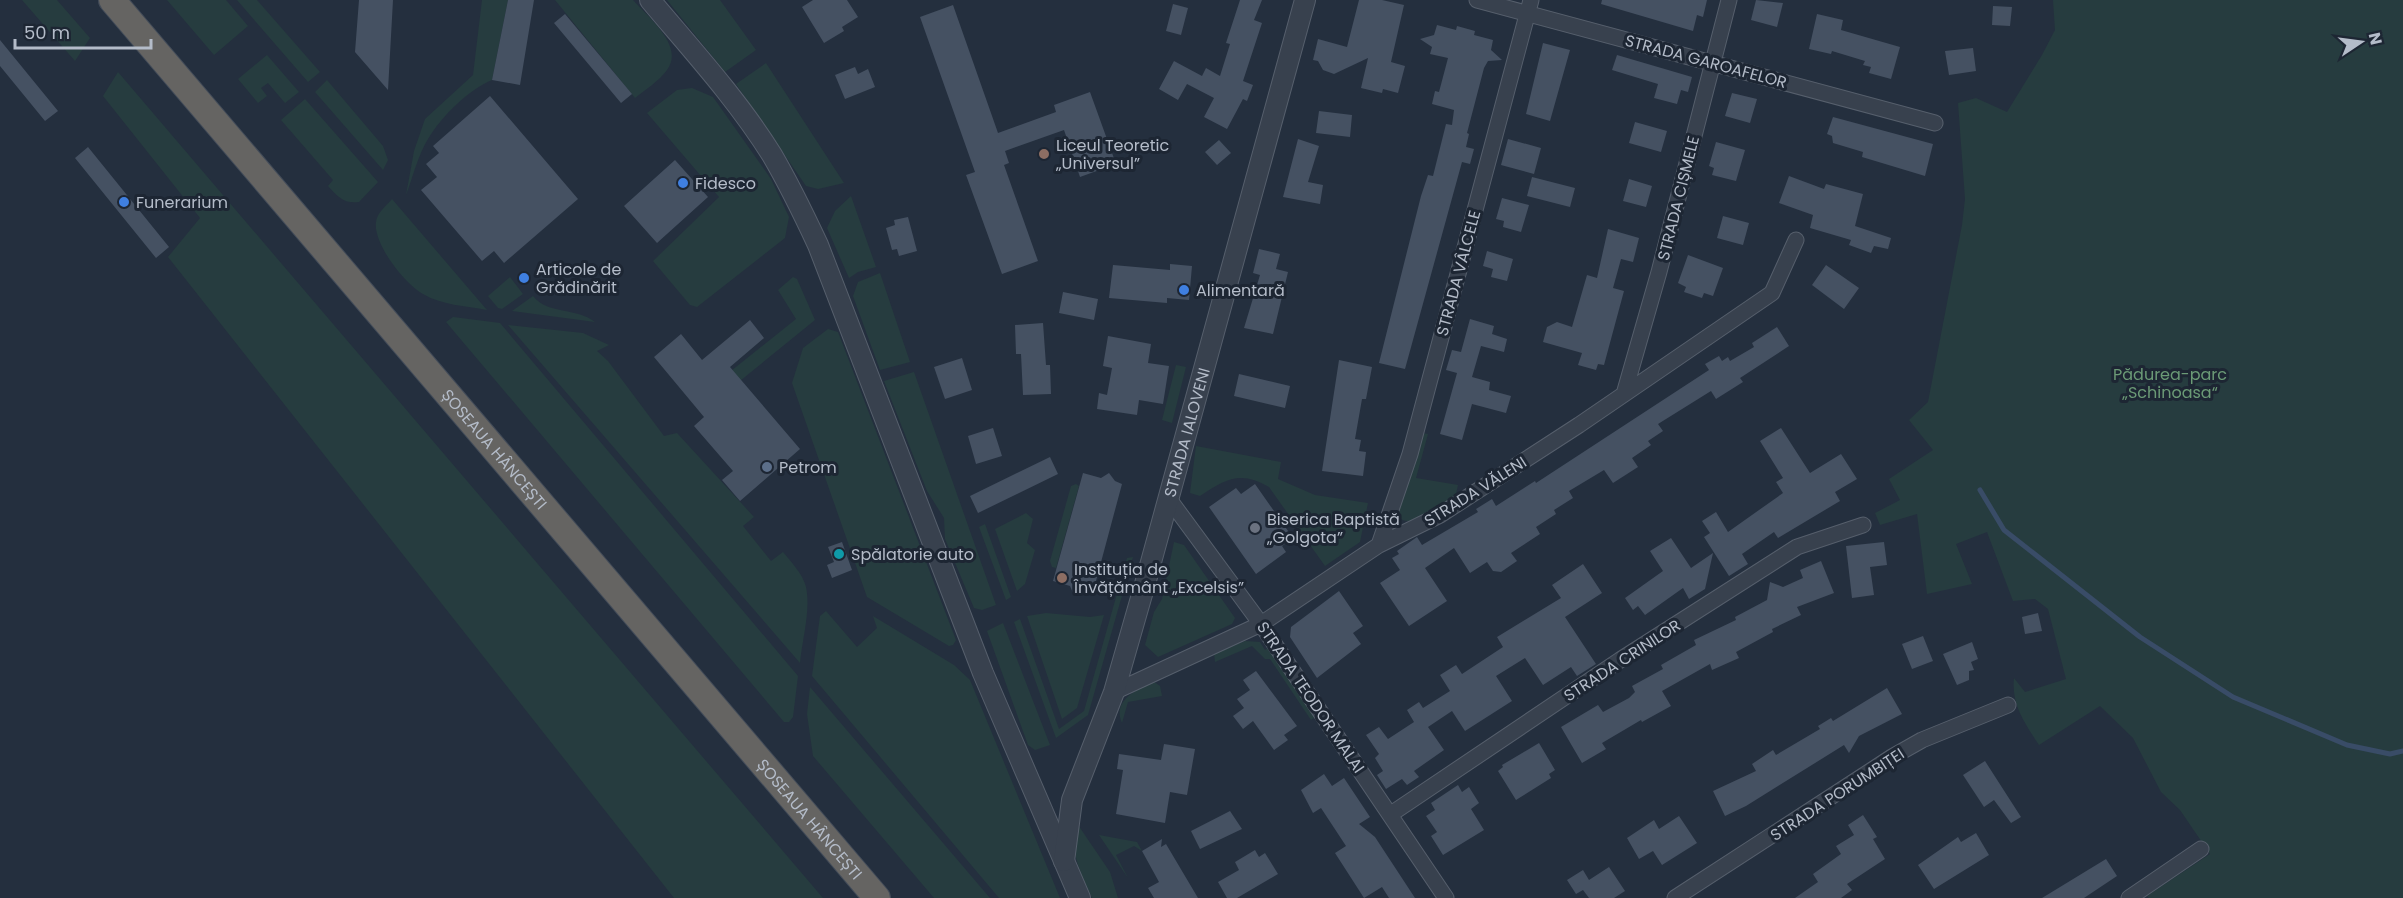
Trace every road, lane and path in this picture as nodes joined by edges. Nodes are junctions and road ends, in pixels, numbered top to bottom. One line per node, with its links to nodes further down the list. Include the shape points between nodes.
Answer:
1 (112, 0): 20 (highway, ȘOSEAUA HÂNCEȘTI)
2 (650, 0): 19 (street, via 735,102 771,154 818,245 983,673)
3 (1305, 0): 11 (street, STRADA IALOVENI)
4 (1477, 0): 6 (street, STRADA GAROAFELOR)
5 (1728, 0): 7 (street, STRADA CIȘMELE)
6 (1529, 7): 7 (street, STRADA GAROAFELOR); 13 (street, STRADA VÂLCELE, via 1410,454)
7 (1712, 62): 8 (street, STRADA GAROAFELOR); 10 (street, STRADA CIȘMELE)
8 (1935, 123)
9 (1796, 240): 10 (street, STRADA VĂLENI, via 1772,293)
10 (1624, 394): 13 (street, STRADA VĂLENI, via 1440,515)
11 (1169, 499): 14 (street, STRADA TEODOR MALAI); 15 (street, STRADA IALOVENI)
12 (1863, 525): 17 (street, STRADA CRINILOR, via 1797,547)
13 (1379, 545): 14 (street, STRADA VĂLENI)
14 (1261, 624): 15 (street, STRADA VĂLENI); 17 (street, STRADA TEODOR MALAI)
15 (1114, 692): 19 (street, STRADA IALOVENI, via 1072,800)
16 (2008, 705): 23 (street, STRADA PORUMBIȚEI, via 1892,757)
17 (1391, 814): 22 (street, STRADA TEODOR MALAI)
18 (2201, 849): 24 (street)
19 (1064, 864): 21 (street)
20 (877, 898)
21 (1080, 898)
22 (1446, 898)
23 (1675, 898)
24 (2129, 898)

